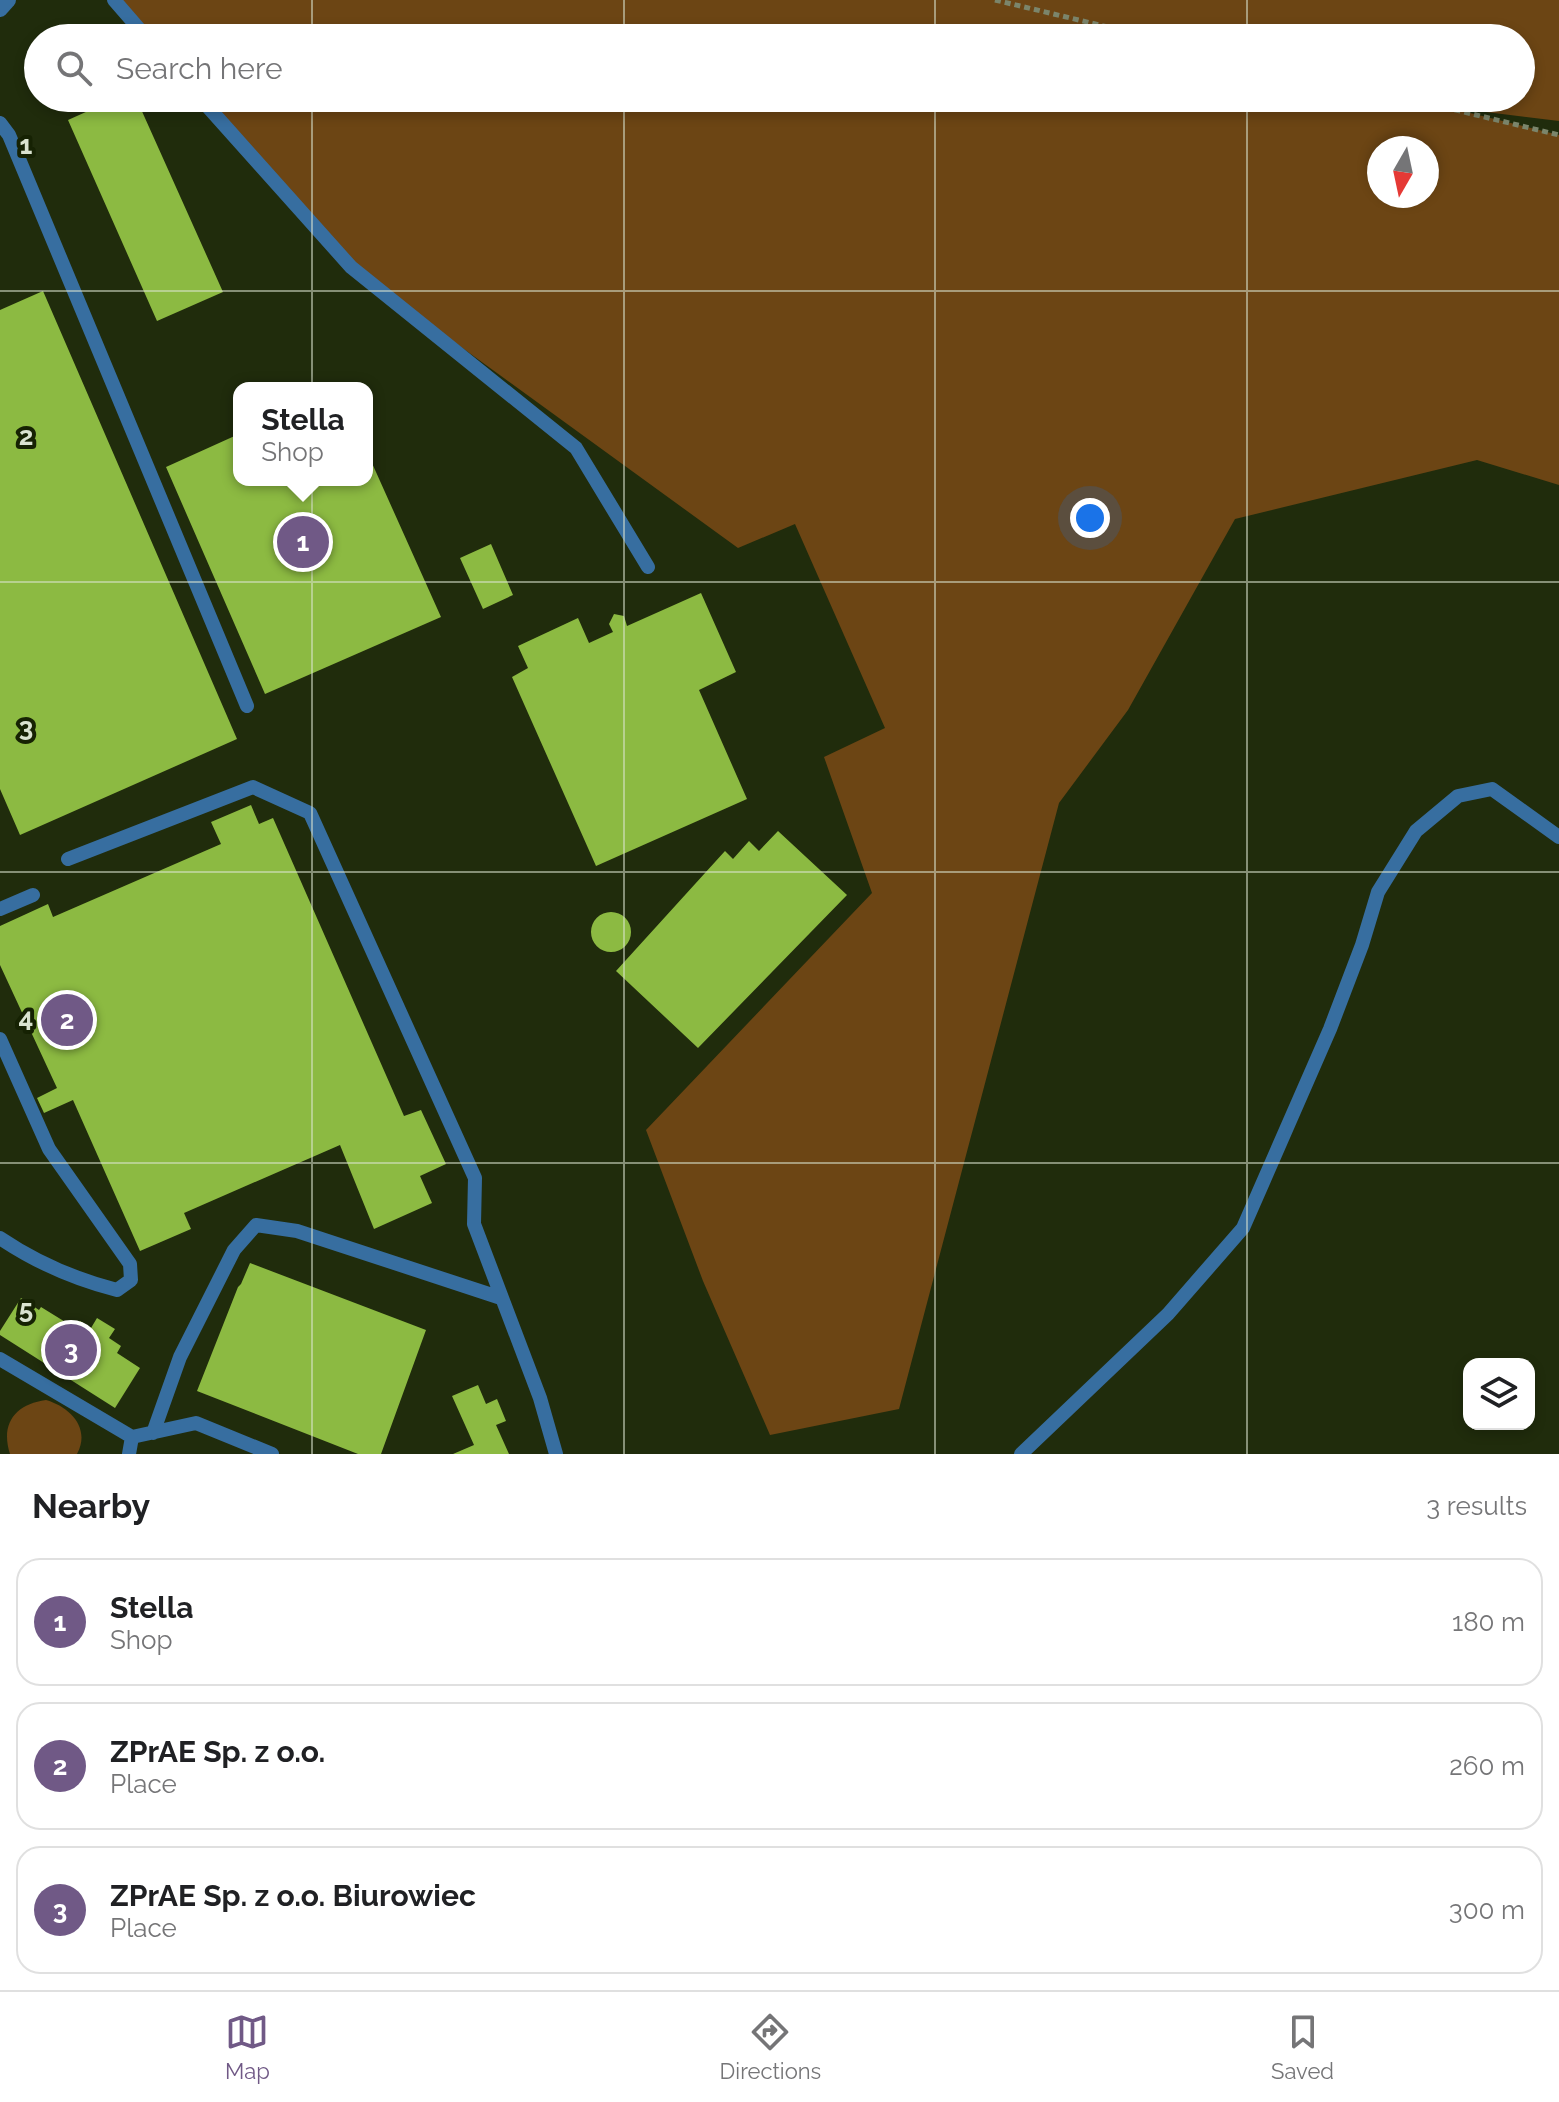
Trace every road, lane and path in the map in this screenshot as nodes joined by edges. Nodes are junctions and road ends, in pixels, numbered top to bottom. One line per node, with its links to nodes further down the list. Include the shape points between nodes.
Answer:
1 (8, 0): 4 (street)
2 (114, 0): 5 (lane)
3 (995, 0): 6 (path)
4 (0, 9)
5 (135, 24)
6 (1095, 24)
7 (213, 112): 11 (lane, via 351,267 576,448)
8 (1464, 112): 10 (path)
9 (0, 123): 12 (lane)
10 (1559, 135)
11 (648, 567)
12 (247, 706)
13 (1559, 837): 26 (lane, via 1492,789 1458,796 1416,831 1378,892 1330,1029 1243,1228 1168,1314)
14 (68, 859): 19 (lane, via 253,787 310,813 475,1178 474,1224)
15 (33, 895): 16 (lane)
16 (0, 909)
17 (0, 1039): 18 (lane, via 49,1149 130,1264 131,1280 117,1290 79,1280)
18 (0, 1238)
19 (501, 1298): 21 (lane, via 297,1231 256,1225 234,1250 180,1357); 25 (lane)
20 (0, 1359): 22 (lane)
21 (153, 1433): 22 (lane); 24 (lane, via 196,1423)
22 (132, 1437): 23 (lane)
23 (129, 1454)
24 (272, 1454)
25 (556, 1454)
26 (1021, 1454)

